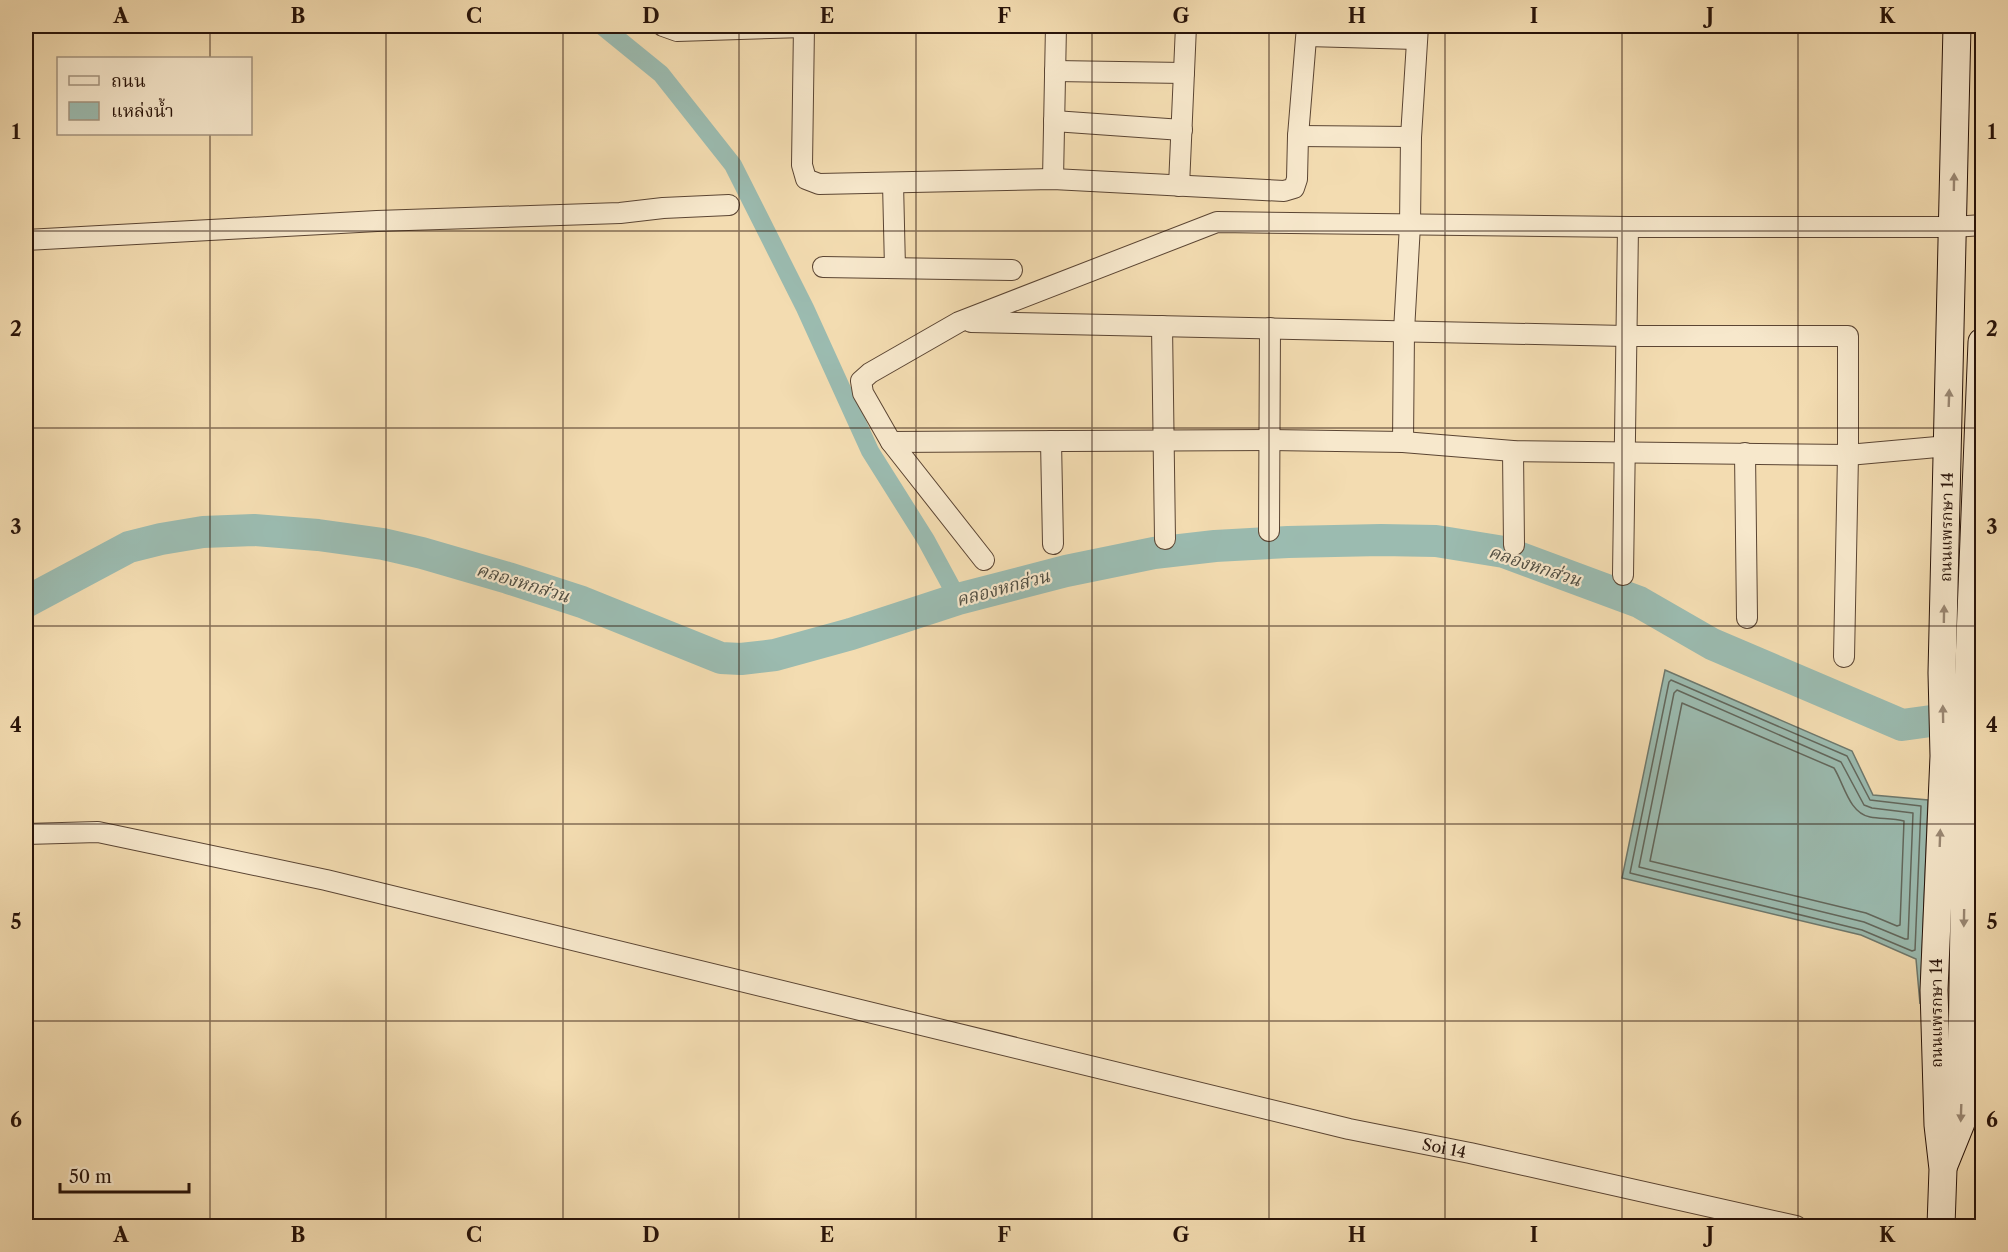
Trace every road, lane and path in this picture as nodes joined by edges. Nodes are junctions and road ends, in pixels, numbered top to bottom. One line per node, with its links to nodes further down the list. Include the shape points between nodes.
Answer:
1 (663, 26): 6 (street, via 677,31)
2 (804, 26): 6 (street); 16 (street, via 802,165 806,179 819,184)
3 (1056, 26): 9 (street)
4 (1186, 26): 10 (street)
5 (1957, 26): 22 (main road, ถนนแพรกษา 14, one-way to 5)
6 (696, 28)
7 (1307, 31): 8 (street); 13 (street)
8 (1417, 32): 14 (street)
9 (1055, 71): 10 (street); 11 (street)
10 (1184, 73): 12 (street)
11 (1054, 121): 12 (street); 15 (street)
12 (1182, 130): 17 (street)
13 (1298, 136): 14 (street); 17 (street, via 1294,188 1284,191)
14 (1411, 137): 19 (street)
15 (1053, 179): 16 (street); 17 (street)
16 (893, 183): 25 (street)
17 (1179, 186)
18 (729, 205): 23 (street)
19 (1410, 225): 21 (street); 27 (street, via 1217,222); 30 (street)
20 (1983, 225): 22 (street)
21 (1628, 227): 22 (street); 31 (street)
22 (1954, 227): 38 (main road, ถนนแพรกษา 14, one-way to 22)
23 (26, 240)
24 (823, 267): 25 (street)
25 (895, 268): 26 (street)
26 (1012, 270)
27 (959, 322): 28 (street); 36 (street, via 861,381 863,393)
28 (1162, 326): 29 (street); 33 (street)
29 (1270, 328): 30 (street); 34 (street)
30 (1404, 331): 31 (street); 37 (street)
31 (1626, 336): 40 (street); 42 (street, via 1848,336)
32 (1983, 342): 44 (main road, ถนนแพรกษา 14)
33 (1163, 440): 34 (street); 35 (street); 46 (street)
34 (1269, 440): 37 (street); 45 (street)
35 (1051, 441): 36 (street); 47 (street)
36 (891, 442): 49 (street)
37 (1403, 442): 39 (street)
38 (1948, 446): 42 (street); 43 (main road, ถนนแพรกษา 14)
39 (1513, 451): 40 (street); 48 (street)
40 (1626, 452): 41 (street); 50 (street)
41 (1745, 453): 42 (street); 52 (street)
42 (1848, 455): 53 (street)
43 (1947, 485): 44 (street); 54 (main road, ถนนแพรกษา 14, one-way to 43, via 1942,673)
44 (1980, 489): 51 (main road, ถนนแพรกษา 14)
45 (1269, 531)
46 (1165, 539)
47 (1053, 544)
48 (1514, 545)
49 (984, 560)
50 (1623, 575)
51 (1977, 609): 54 (main road, ถนนแพรกษา 14)
52 (1747, 618)
53 (1844, 657)
54 (1965, 760): 57 (main road, ถนนแพรกษา 14, via 1934,990 1943,1169)
55 (26, 834): 56 (street, Soi 14, via 98,832 314,878 1349,1129)
56 (1796, 1227)
57 (1941, 1227)

